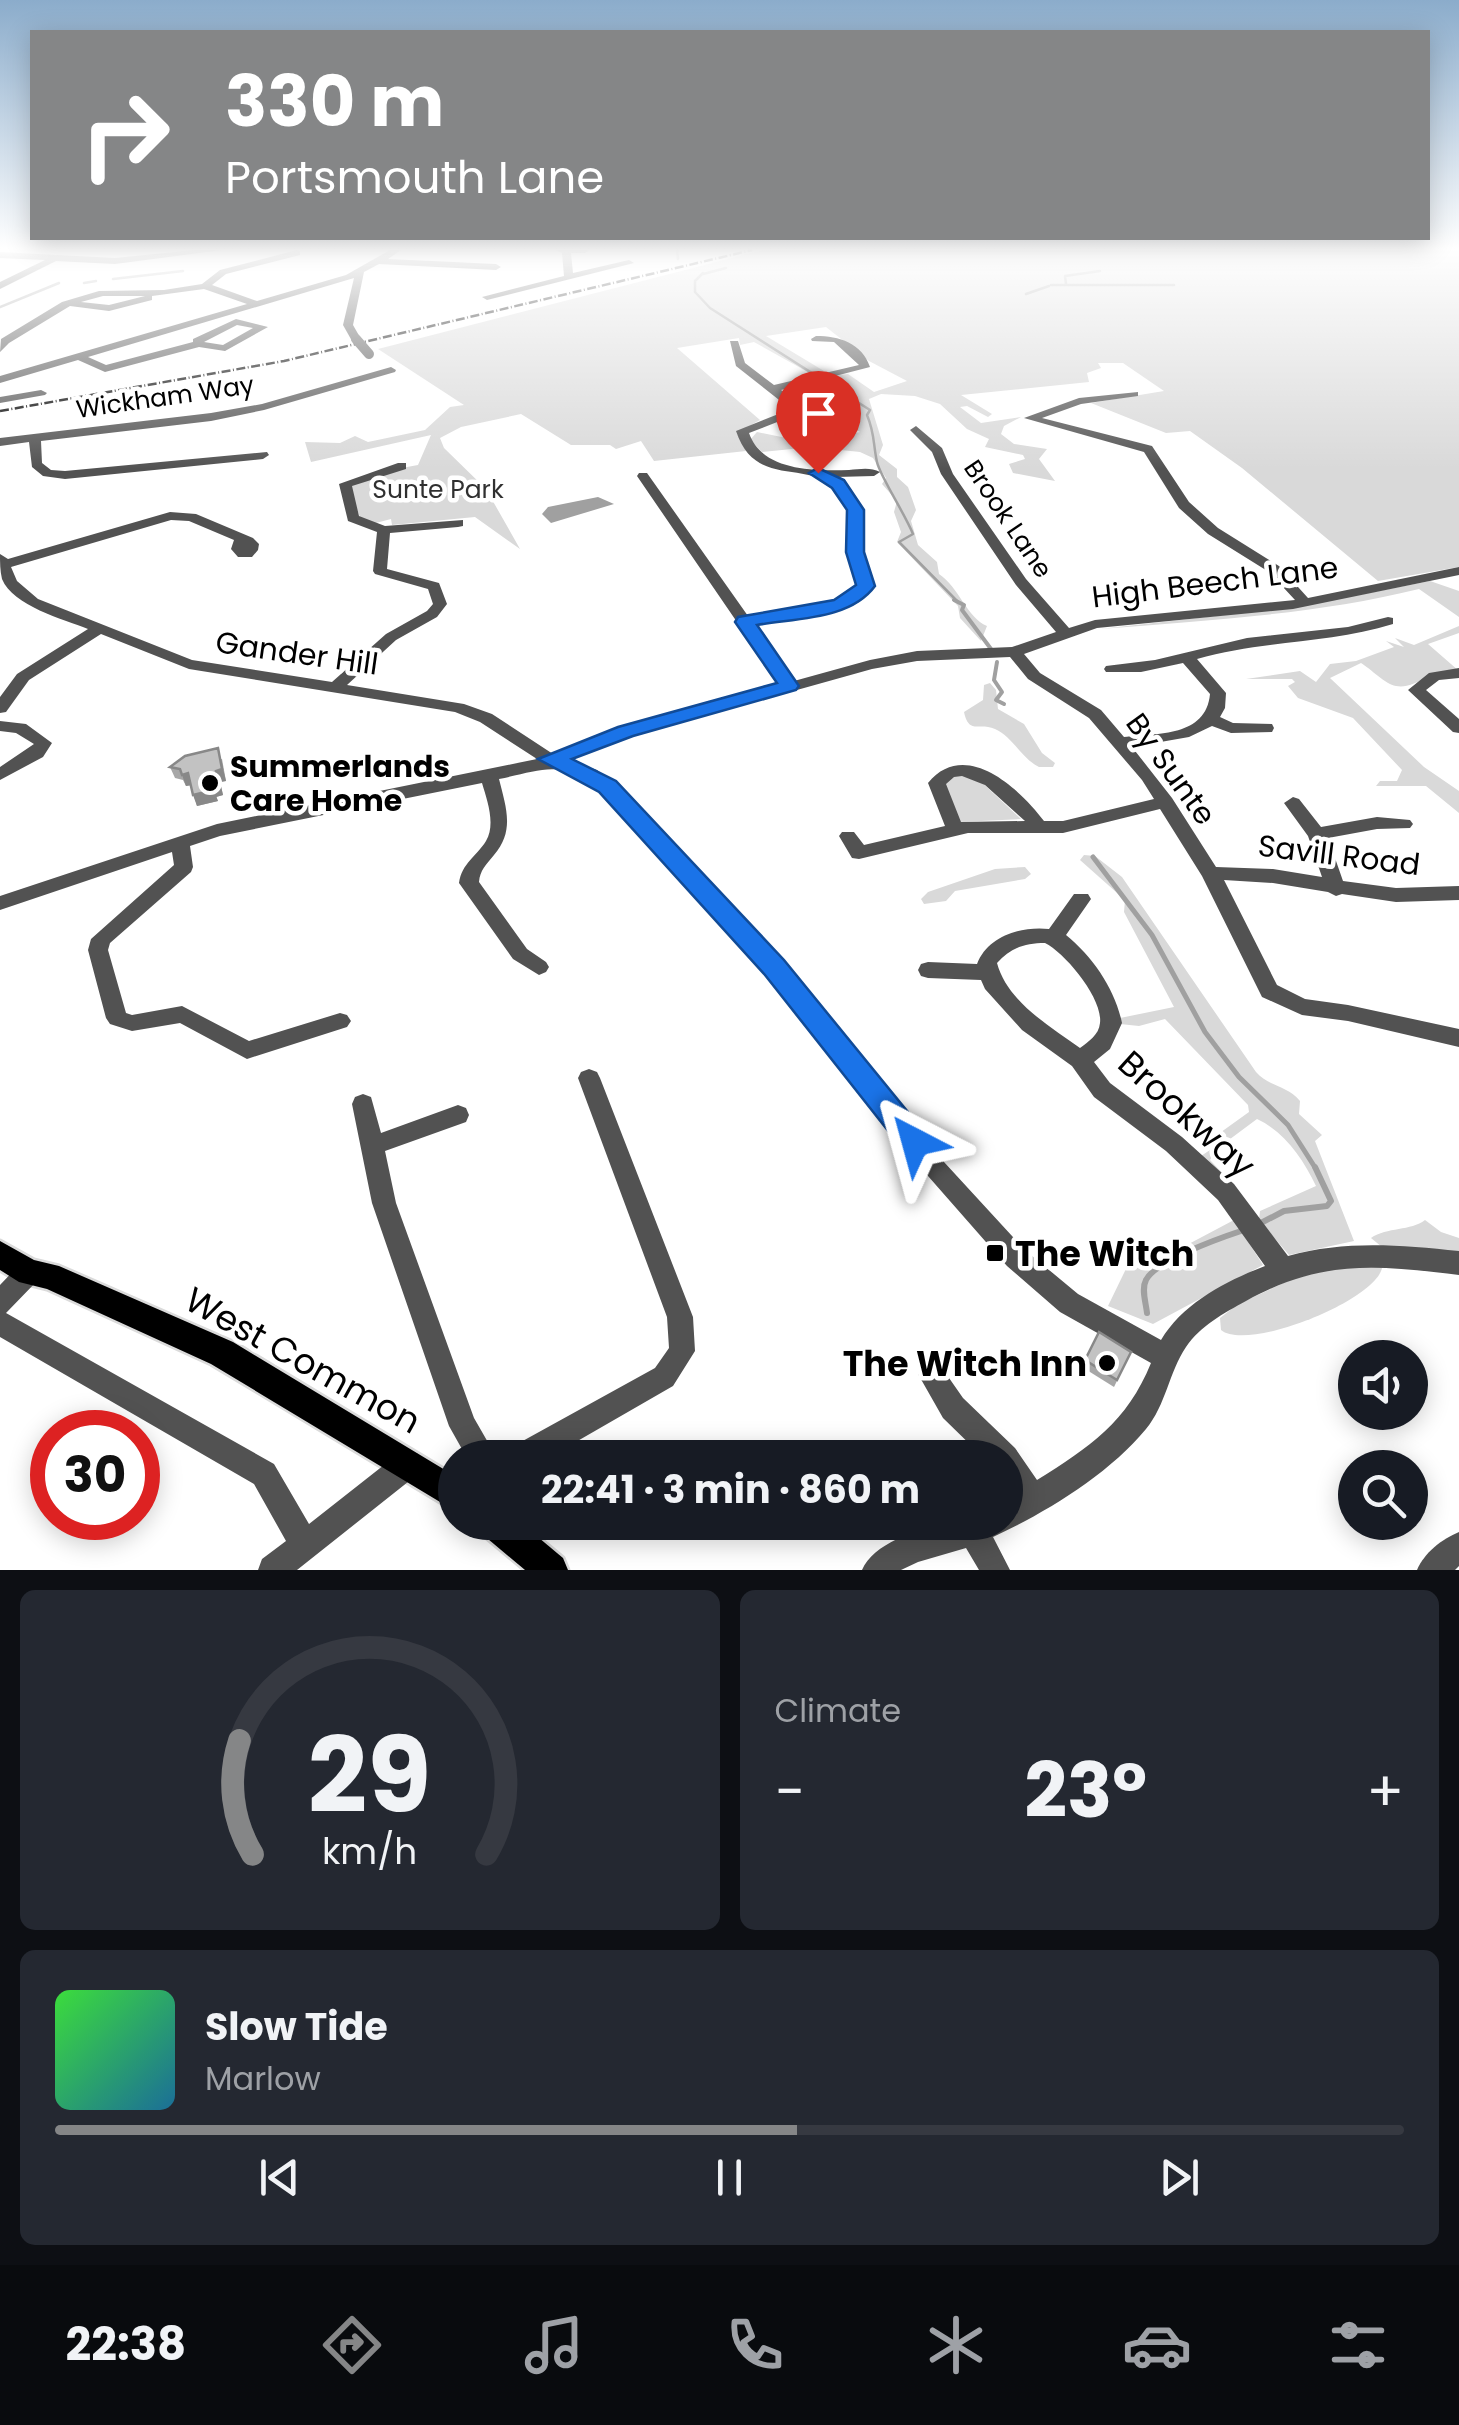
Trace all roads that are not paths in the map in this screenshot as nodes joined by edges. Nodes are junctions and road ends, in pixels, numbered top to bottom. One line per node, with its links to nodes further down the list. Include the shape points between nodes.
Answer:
1 (34, 323): 8 (street)
2 (188, 323): 10 (street)
3 (234, 323): 7 (street)
4 (243, 323): 7 (street, via 263,327 225,348)
5 (348, 323): 19 (street, Wickham Way, bridge, via 369,354 396,372 211,418)
6 (816, 340): 12 (street, via 837,339 866,364)
7 (198, 343): 10 (street, via 105,369)
8 (0, 350)
9 (731, 351): 12 (street, via 743,368)
10 (80, 357): 11 (street)
11 (0, 380)
12 (776, 388): 16 (street)
13 (42, 393): 15 (street)
14 (1134, 394): 33 (street, via 1079,401 1030,418 1148,450 1184,505 1274,570)
15 (0, 400)
16 (795, 407): 17 (street); 25 (street, via 746,428 742,436 768,464)
17 (840, 424)
18 (916, 430): 37 (street, Brook Lane, via 938,451 1021,582)
19 (35, 436): 20 (street, Wickham Way); 21 (street, via 36,464 65,476)
20 (0, 442)
21 (263, 455)
22 (402, 466): 27 (street, via 344,487 353,518)
23 (874, 472): 25 (street)
24 (643, 476): 34 (street)
25 (840, 477): 34 (street, via 857,514 862,592 839,605)
26 (458, 522): 27 (street)
27 (384, 530): 42 (street, via 380,571 434,586 440,604)
28 (242, 539): 29 (street, via 191,516 170,516)
29 (1, 562): 36 (street, Gander Hill, via 33,602)
30 (1459, 571): 31 (street, High Beech Lane)
31 (1440, 575): 32 (street); 33 (street, High Beech Lane)
32 (1459, 587)
33 (1305, 603): 37 (street, High Beech Lane, via 1109,622)
34 (745, 622): 43 (street)
35 (1382, 627): 39 (street)
36 (97, 630): 42 (street, Gander Hill, via 188,664); 44 (street, via 23,677)
37 (1066, 633): 38 (street, High Beech Lane)
38 (1014, 652): 43 (street, High Beech Lane, via 918,656); 50 (street, By Sunte, via 1034,676 1084,705)
39 (1186, 656): 40 (street); 45 (street, via 1218,692)
40 (1112, 668)
41 (1459, 673): 48 (street, via 1435,676 1416,690)
42 (337, 686): 51 (street, Gander Hill, via 472,712)
43 (789, 686): 49 (street, High Beech Lane)
44 (0, 708)
45 (1210, 719): 47 (street, via 1230,728); 50 (street, via 1189,733)
46 (0, 726): 52 (street, via 20,728 44,743)
47 (1266, 728)
48 (1459, 728)
49 (599, 742): 51 (street, High Beech Lane); 54 (street)
50 (1122, 742): 55 (street, By Sunte)
51 (549, 759): 53 (street, High Beech Lane); 54 (street, Gander Hill)
52 (0, 774)
53 (489, 776): 62 (street, High Beech Lane, via 245,822); 69 (street, via 499,831 471,870 469,884 520,954)
54 (598, 778): 85 (street, via 774,968 1016,1258 1069,1302)
55 (1166, 802): 58 (street, via 1074,825); 63 (street, By Sunte)
56 (1293, 803): 60 (street)
57 (1404, 824): 60 (street)
58 (1038, 826): 59 (street); 59 (street, via 988,778 959,770 937,783)
59 (955, 829): 61 (street, via 859,853)
60 (1318, 834): 64 (street)
61 (848, 836)
62 (180, 841): 67 (street, High Beech Lane); 72 (street, via 186,864 101,938 98,950 116,1018 132,1023 182,1014 247,1050)
63 (1212, 874): 64 (street, Savill Road); 73 (street, By Sunte, via 1263,982 1290,1004)
64 (1336, 888): 65 (street, Savill Road, via 1418,898)
65 (1459, 893)
66 (1081, 899): 68 (street)
67 (0, 903)
68 (1054, 937): 71 (street, via 996,948); 74 (street, Brookway, via 1086,972 1110,1014 1108,1034)
69 (539, 967)
70 (928, 970): 71 (street)
71 (987, 972): 74 (street, Brookway, via 1030,1024)
72 (340, 1021)
73 (1459, 1038)
74 (1080, 1060): 81 (street, Brookway, via 1102,1090 1200,1167)
75 (589, 1078): 88 (street, via 680,1317 682,1351 664,1377)
76 (363, 1104): 78 (street)
77 (458, 1115): 78 (street)
78 (372, 1146): 87 (street, via 384,1202)
79 (0, 1254): 82 (main road, West Common)
80 (1459, 1263): 81 (street, via 1350,1252)
81 (1282, 1269): 85 (street, via 1212,1306 1180,1334)
82 (29, 1272): 83 (street); 90 (main road, West Common, via 222,1352)
83 (0, 1303)
84 (0, 1323): 98 (street, via 264,1474)
85 (1166, 1358): 93 (street, via 1134,1423)
86 (931, 1374): 89 (street)
87 (472, 1440)
88 (552, 1440)
89 (986, 1440)
90 (408, 1464): 91 (main road, West Common); 98 (street)
91 (438, 1484)
92 (1023, 1484): 93 (street)
93 (1033, 1498): 94 (street)
94 (1023, 1504)
95 (515, 1540): 101 (main road)
96 (940, 1540): 102 (street)
97 (986, 1540): 103 (street)
98 (304, 1544): 100 (street)
99 (1459, 1547): 104 (street)
100 (273, 1570)
101 (551, 1570)
102 (876, 1570)
103 (995, 1570)
104 (1432, 1570)

